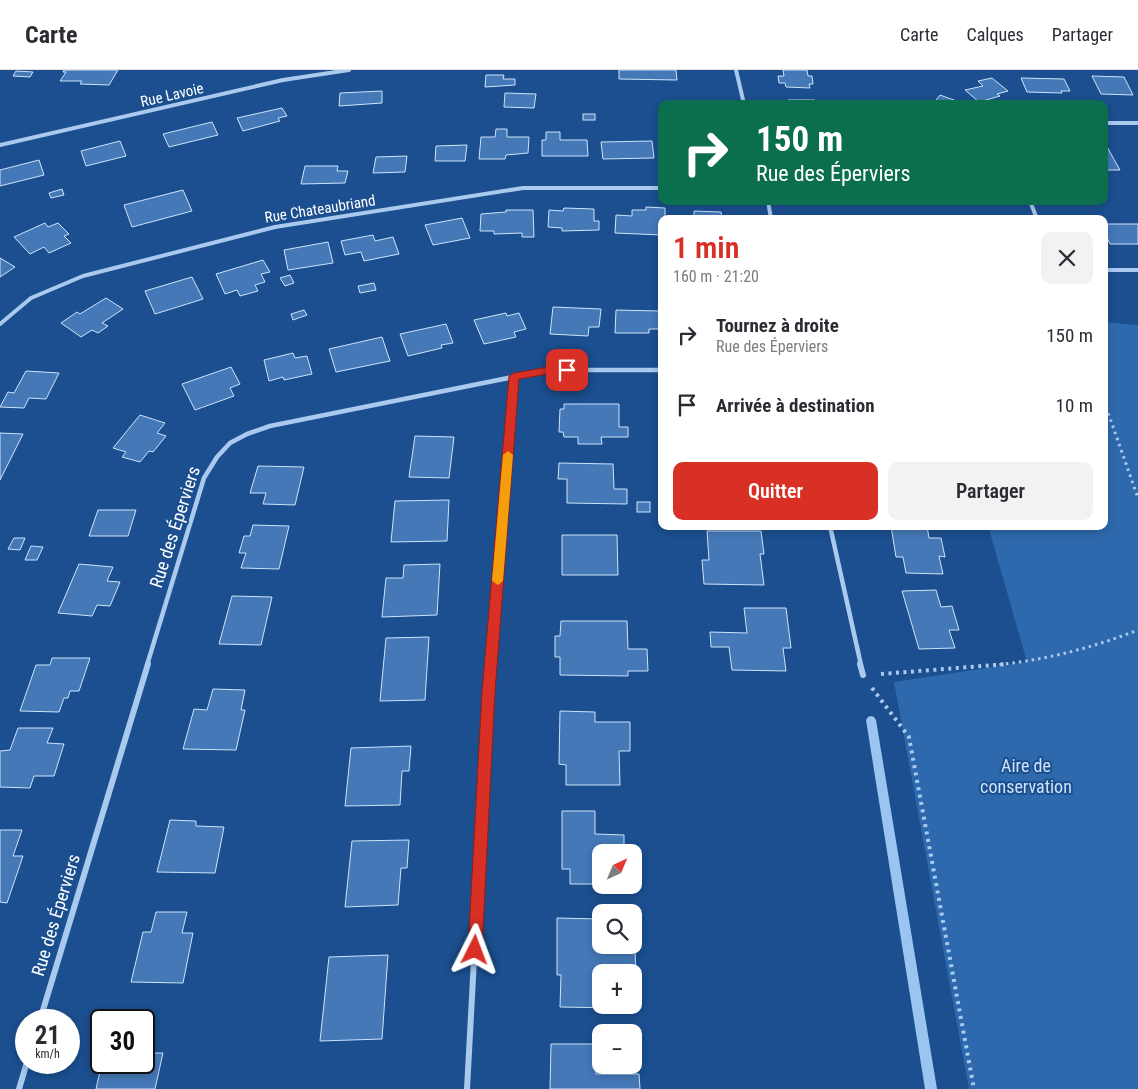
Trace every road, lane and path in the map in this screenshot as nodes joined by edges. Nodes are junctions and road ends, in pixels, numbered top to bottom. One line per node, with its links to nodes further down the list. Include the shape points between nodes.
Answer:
1 (349, 70): 6 (street, Rue Lavoie, via 282,80)
2 (736, 70): 3 (street)
3 (743, 100)
4 (1108, 123): 5 (street)
5 (1138, 123)
6 (0, 145)
7 (658, 188): 10 (street, Rue Chateaubriand, via 523,188 275,227 83,276 32,298)
8 (1108, 270): 9 (street)
9 (1138, 270)
10 (0, 324)
11 (658, 370): 12 (street, Rue des Éperviers, via 548,370)
12 (514, 376): 18 (street, Rue des Éperviers, via 252,431 227,444 211,463); 21 (street, via 488,692)
13 (1108, 412): 14 (path)
14 (1138, 498)
15 (831, 530): 17 (street)
16 (1138, 630): 17 (path, via 1027,662)
17 (863, 675): 22 (path, via 909,737)
18 (43, 1009)
19 (23, 1074): 20 (street)
20 (19, 1089)
21 (467, 1089)
22 (974, 1089)

